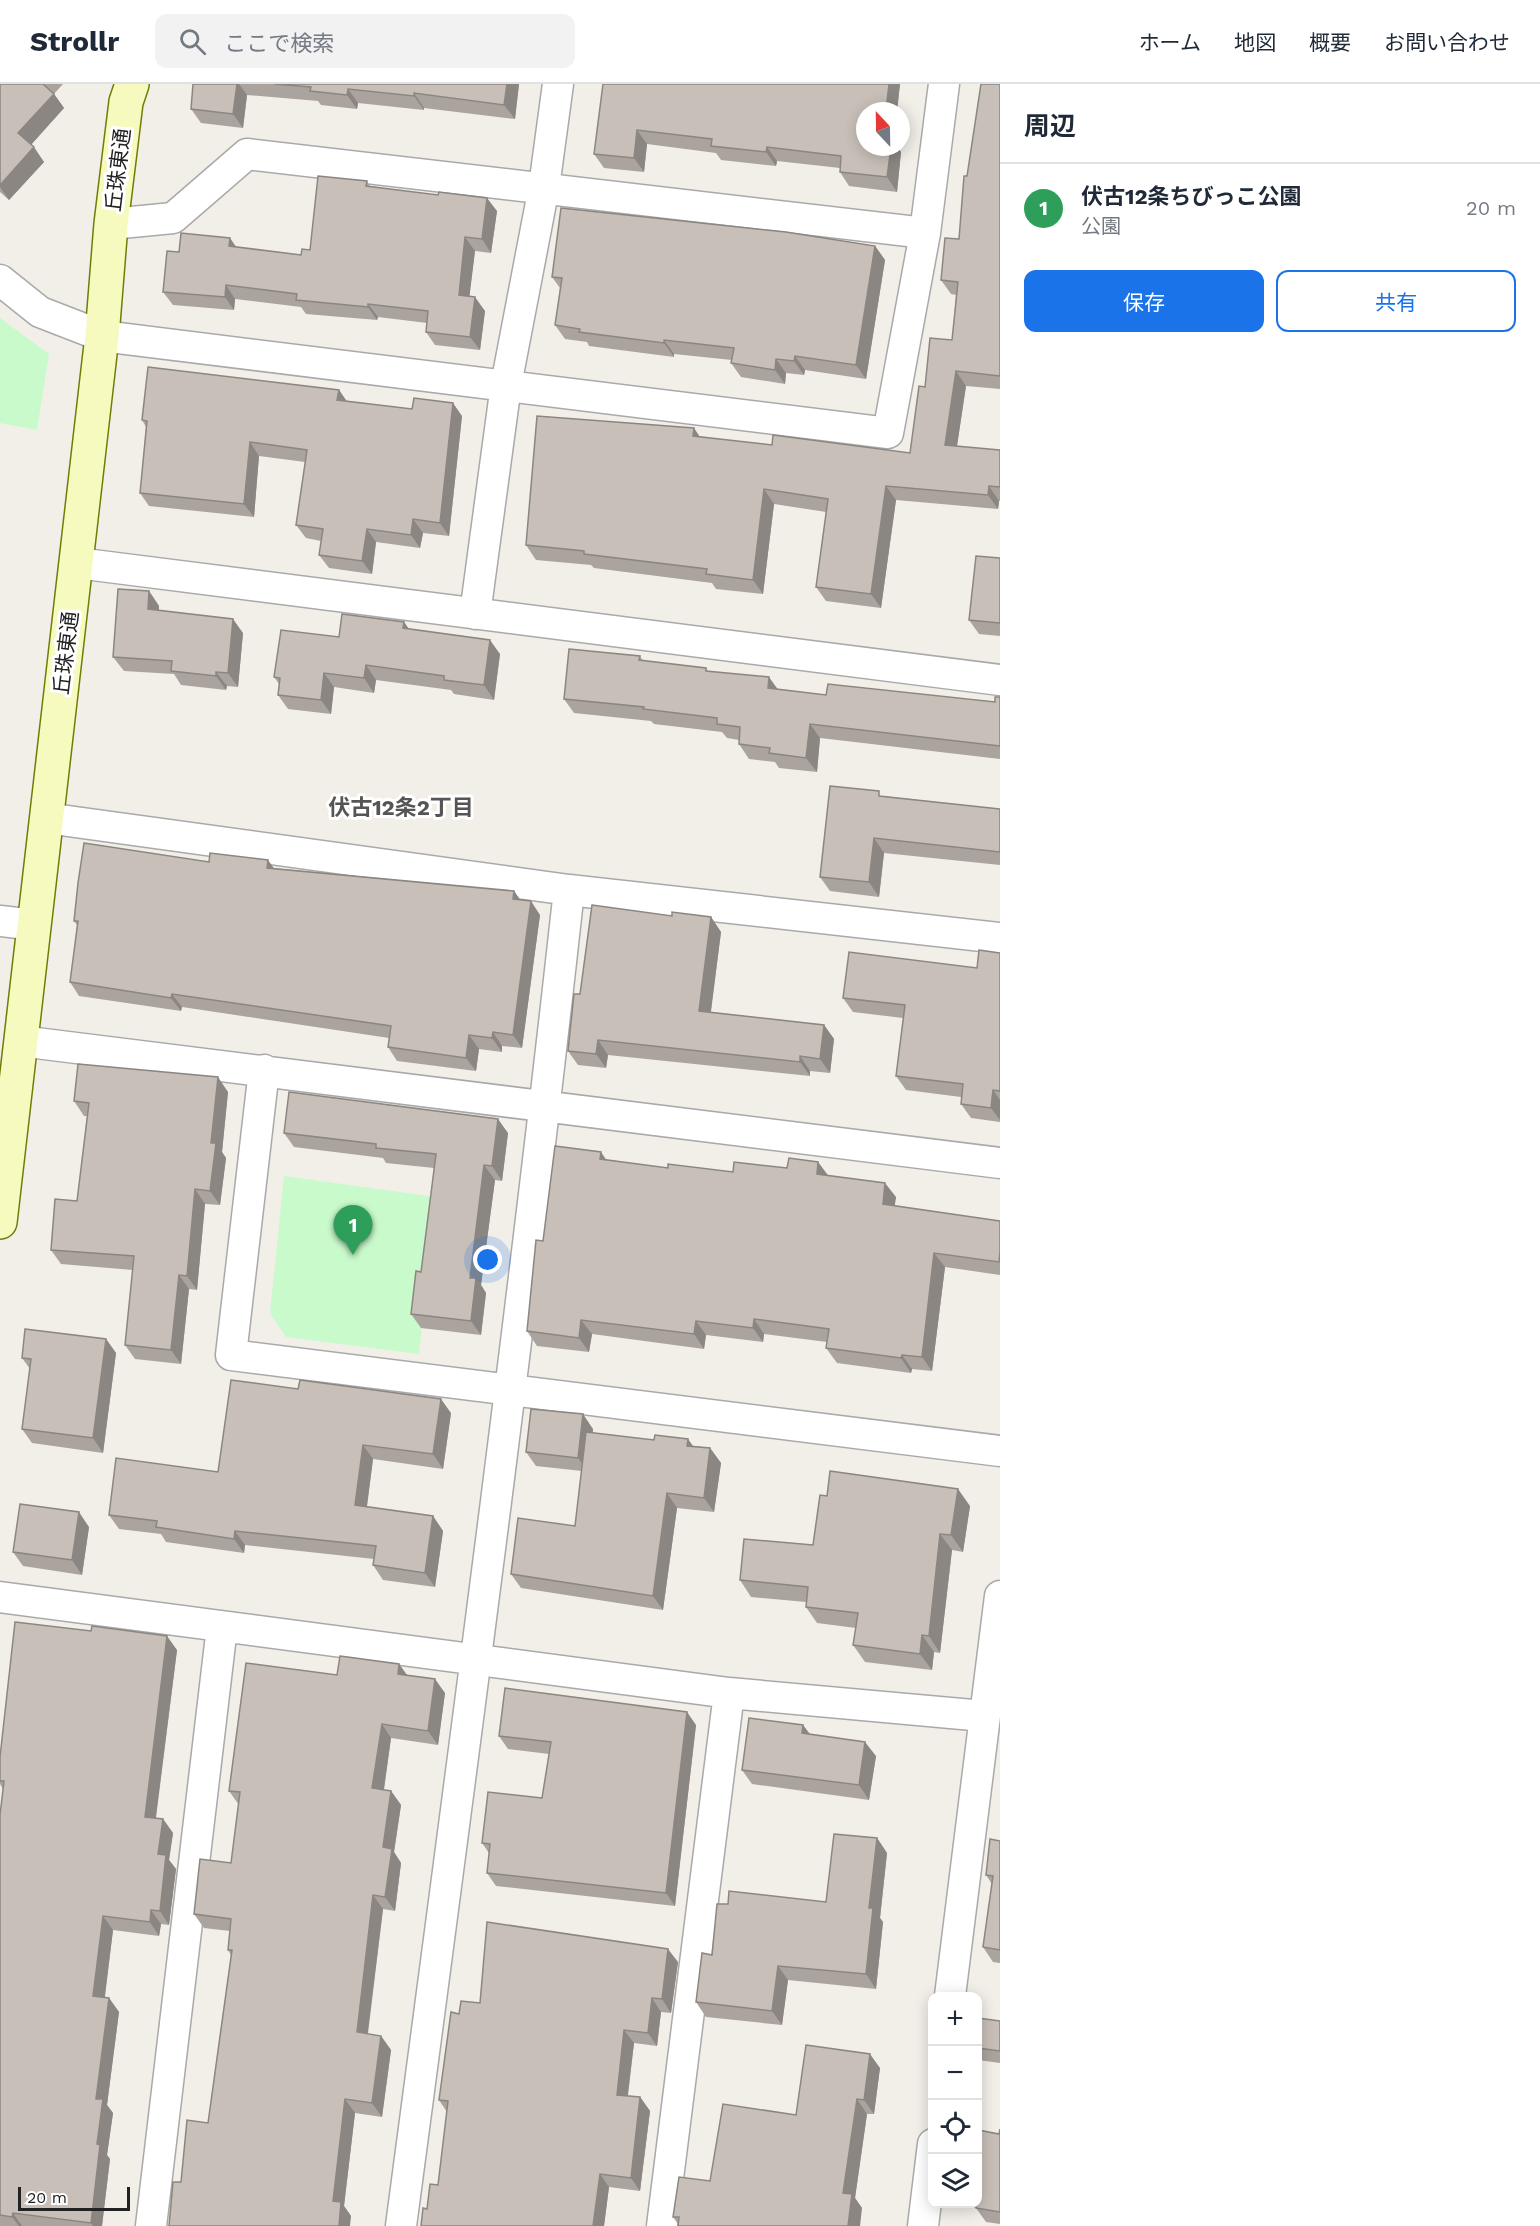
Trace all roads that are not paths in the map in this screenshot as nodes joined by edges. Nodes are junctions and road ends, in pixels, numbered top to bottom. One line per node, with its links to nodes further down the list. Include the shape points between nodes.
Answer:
1 (132, 84): 5 (street, 丘珠東通, via 126,102)
2 (558, 84): 4 (street)
3 (944, 84): 6 (street)
4 (544, 187): 5 (street, via 247,154 173,218); 6 (street); 9 (street)
5 (111, 224): 8 (street, 丘珠東通)
6 (924, 233): 9 (street, via 888,433)
7 (0, 280): 8 (street, via 40,312)
8 (102, 336): 9 (street); 10 (street, 丘珠東通)
9 (506, 385): 11 (street)
10 (77, 562): 11 (street); 13 (street, 丘珠東通)
11 (476, 614): 12 (street)
12 (1000, 680)
13 (46, 818): 14 (street); 16 (street, 丘珠東通)
14 (569, 890): 17 (street); 20 (street)
15 (0, 921): 16 (street)
16 (35, 925): 18 (street, 丘珠東通)
17 (1000, 939)
18 (20, 1041): 19 (street); 22 (street, 丘珠東通)
19 (264, 1070): 20 (street); 23 (street, via 231,1355)
20 (545, 1106): 21 (street); 23 (street)
21 (1000, 1162)
22 (0, 1222)
23 (509, 1388): 24 (street); 28 (street)
24 (1000, 1451)
25 (1000, 1596): 30 (street)
26 (0, 1597): 27 (street)
27 (222, 1627): 28 (street); 33 (street)
28 (476, 1659): 29 (street); 34 (street)
29 (729, 1693): 30 (street); 35 (street)
30 (984, 1716): 31 (street)
31 (950, 1992)
32 (932, 2154): 36 (street)
33 (151, 2226)
34 (401, 2226)
35 (662, 2226)
36 (923, 2226)

